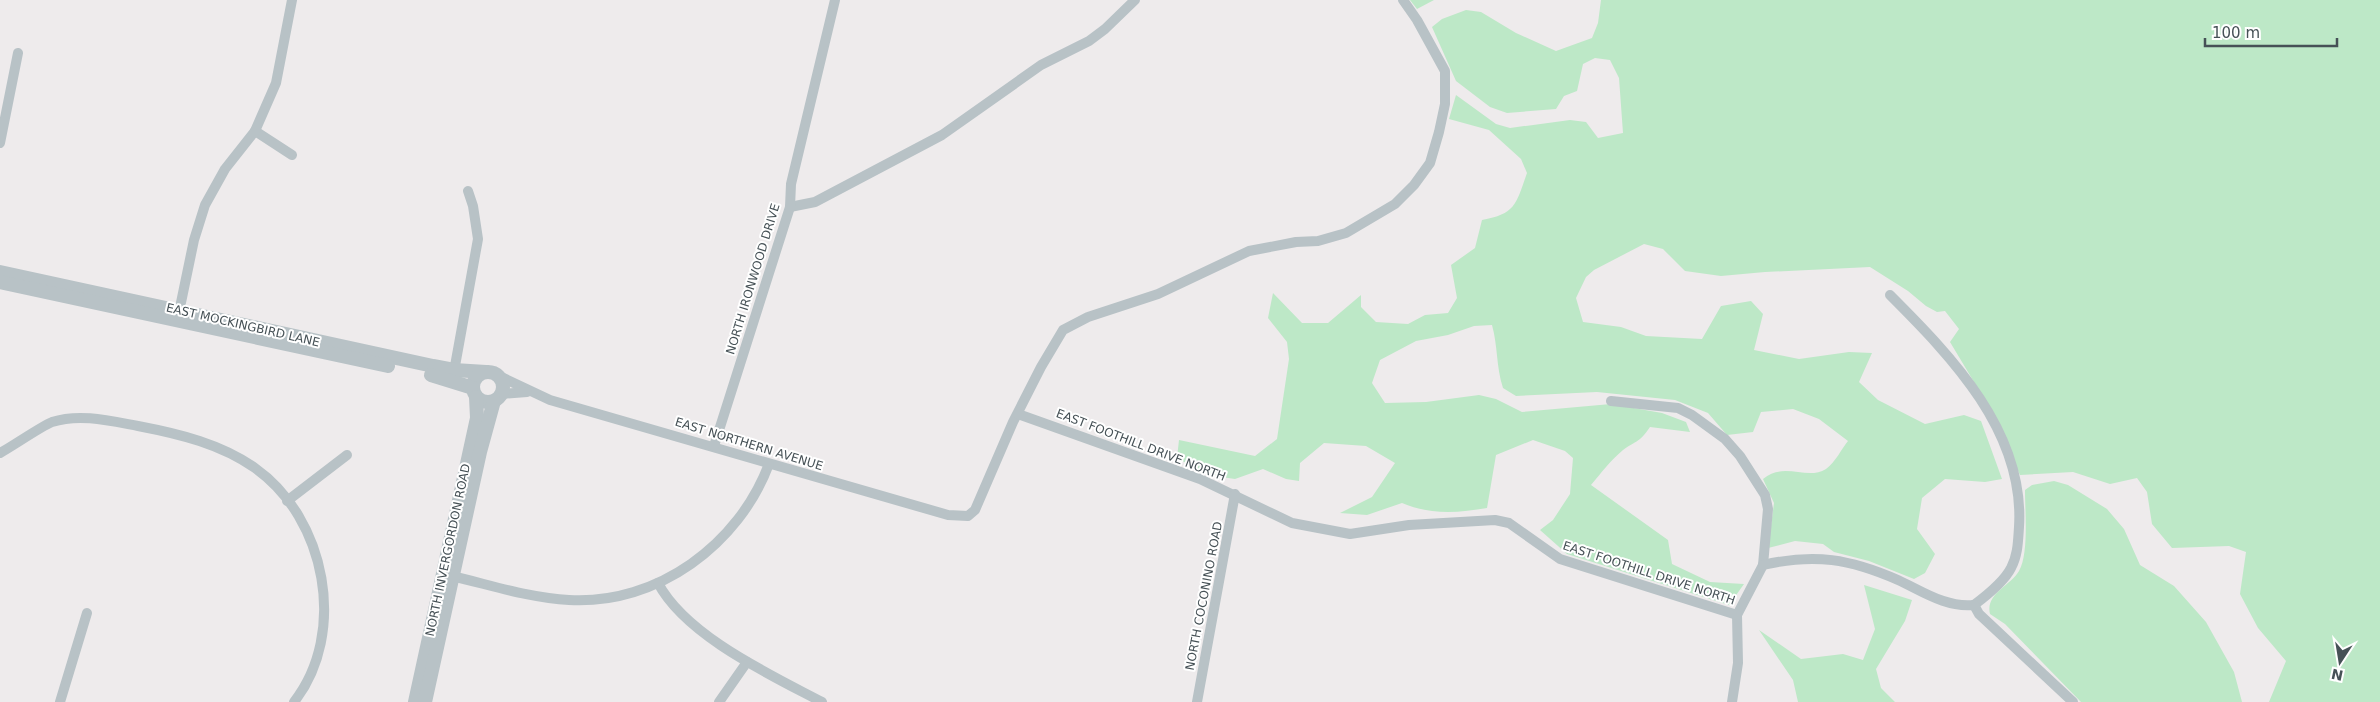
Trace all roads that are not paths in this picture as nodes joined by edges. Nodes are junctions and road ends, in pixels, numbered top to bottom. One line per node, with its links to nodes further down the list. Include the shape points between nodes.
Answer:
1 (292, 0): 6 (street, via 276,83)
2 (835, 0): 10 (street, NORTH IRONWOOD DRIVE, via 791,184)
3 (1135, 0): 10 (street, via 1105,29 1042,65 942,135 815,202)
4 (1403, 0): 21 (street, via 1445,71 1445,104 1439,132 1430,163 1414,184 1395,204 1346,233 1318,241 1249,251 1158,294 1063,330)
5 (18, 53): 7 (street)
6 (255, 131): 8 (street); 14 (street, via 225,169 206,205 194,240)
7 (0, 143)
8 (292, 155)
9 (468, 191): 16 (street, via 478,239)
10 (790, 207): 22 (street, NORTH IRONWOOD DRIVE)
11 (0, 272): 14 (street, EAST MOCKINGBIRD LANE)
12 (0, 282): 14 (street, EAST MOCKINGBIRD LANE)
13 (1890, 295): 31 (street, via 1926,330 1971,385 1995,424 2017,480 2020,511 2015,560 2011,570)
14 (178, 315): 16 (street, EAST MOCKINGBIRD LANE)
15 (492, 374): 16 (street, EAST MOCKINGBIRD LANE); 17 (street, via 478,376); 18 (street, EAST NORTHERN AVENUE); 19 (street, NORTH INVERGORDON ROAD, via 502,384)
16 (453, 375): 17 (street, EAST MOCKINGBIRD LANE)
17 (475, 392): 19 (street, via 485,402); 29 (street, NORTH INVERGORDON ROAD, via 477,418)
18 (530, 392): 19 (street, EAST NORTHERN AVENUE, via 515,391); 22 (street, EAST NORTHERN AVENUE)
19 (498, 397): 29 (street, NORTH INVERGORDON ROAD)
20 (1611, 401): 28 (street, via 1678,408 1725,439 1740,456 1767,503)
21 (1018, 414): 25 (street, EAST NORTHERN AVENUE, via 975,510 968,516 939,513); 26 (street, EAST FOOTHILL DRIVE NORTH)
22 (714, 446): 25 (street, EAST NORTHERN AVENUE)
23 (0, 453): 27 (street, via 51,423 74,418 106,420 225,450 257,469)
24 (348, 455): 27 (street)
25 (769, 464): 30 (street, via 751,502 718,543)
26 (1235, 494): 33 (street, EAST FOOTHILL DRIVE NORTH, via 1292,523 1350,534 1408,525 1509,522 1560,560); 41 (street, NORTH COCONINO ROAD)
27 (287, 501): 36 (street, via 311,540 318,562 324,608 318,653)
28 (1763, 565): 31 (street, via 1800,558 1840,560 1882,573 1945,602); 33 (street)
29 (447, 575): 30 (street, via 539,598 572,600 630,593); 37 (street, NORTH INVERGORDON ROAD); 38 (street, NORTH INVERGORDON ROAD)
30 (658, 583): 34 (street, via 680,611)
31 (1974, 605): 43 (street, via 1979,614)
32 (87, 613): 35 (street)
33 (1737, 615): 42 (street, via 1738,663)
34 (747, 662): 39 (street); 40 (street)
35 (60, 702)
36 (294, 702)
37 (415, 702)
38 (425, 702)
39 (719, 702)
40 (822, 702)
41 (1197, 702)
42 (1732, 702)
43 (2073, 702)

